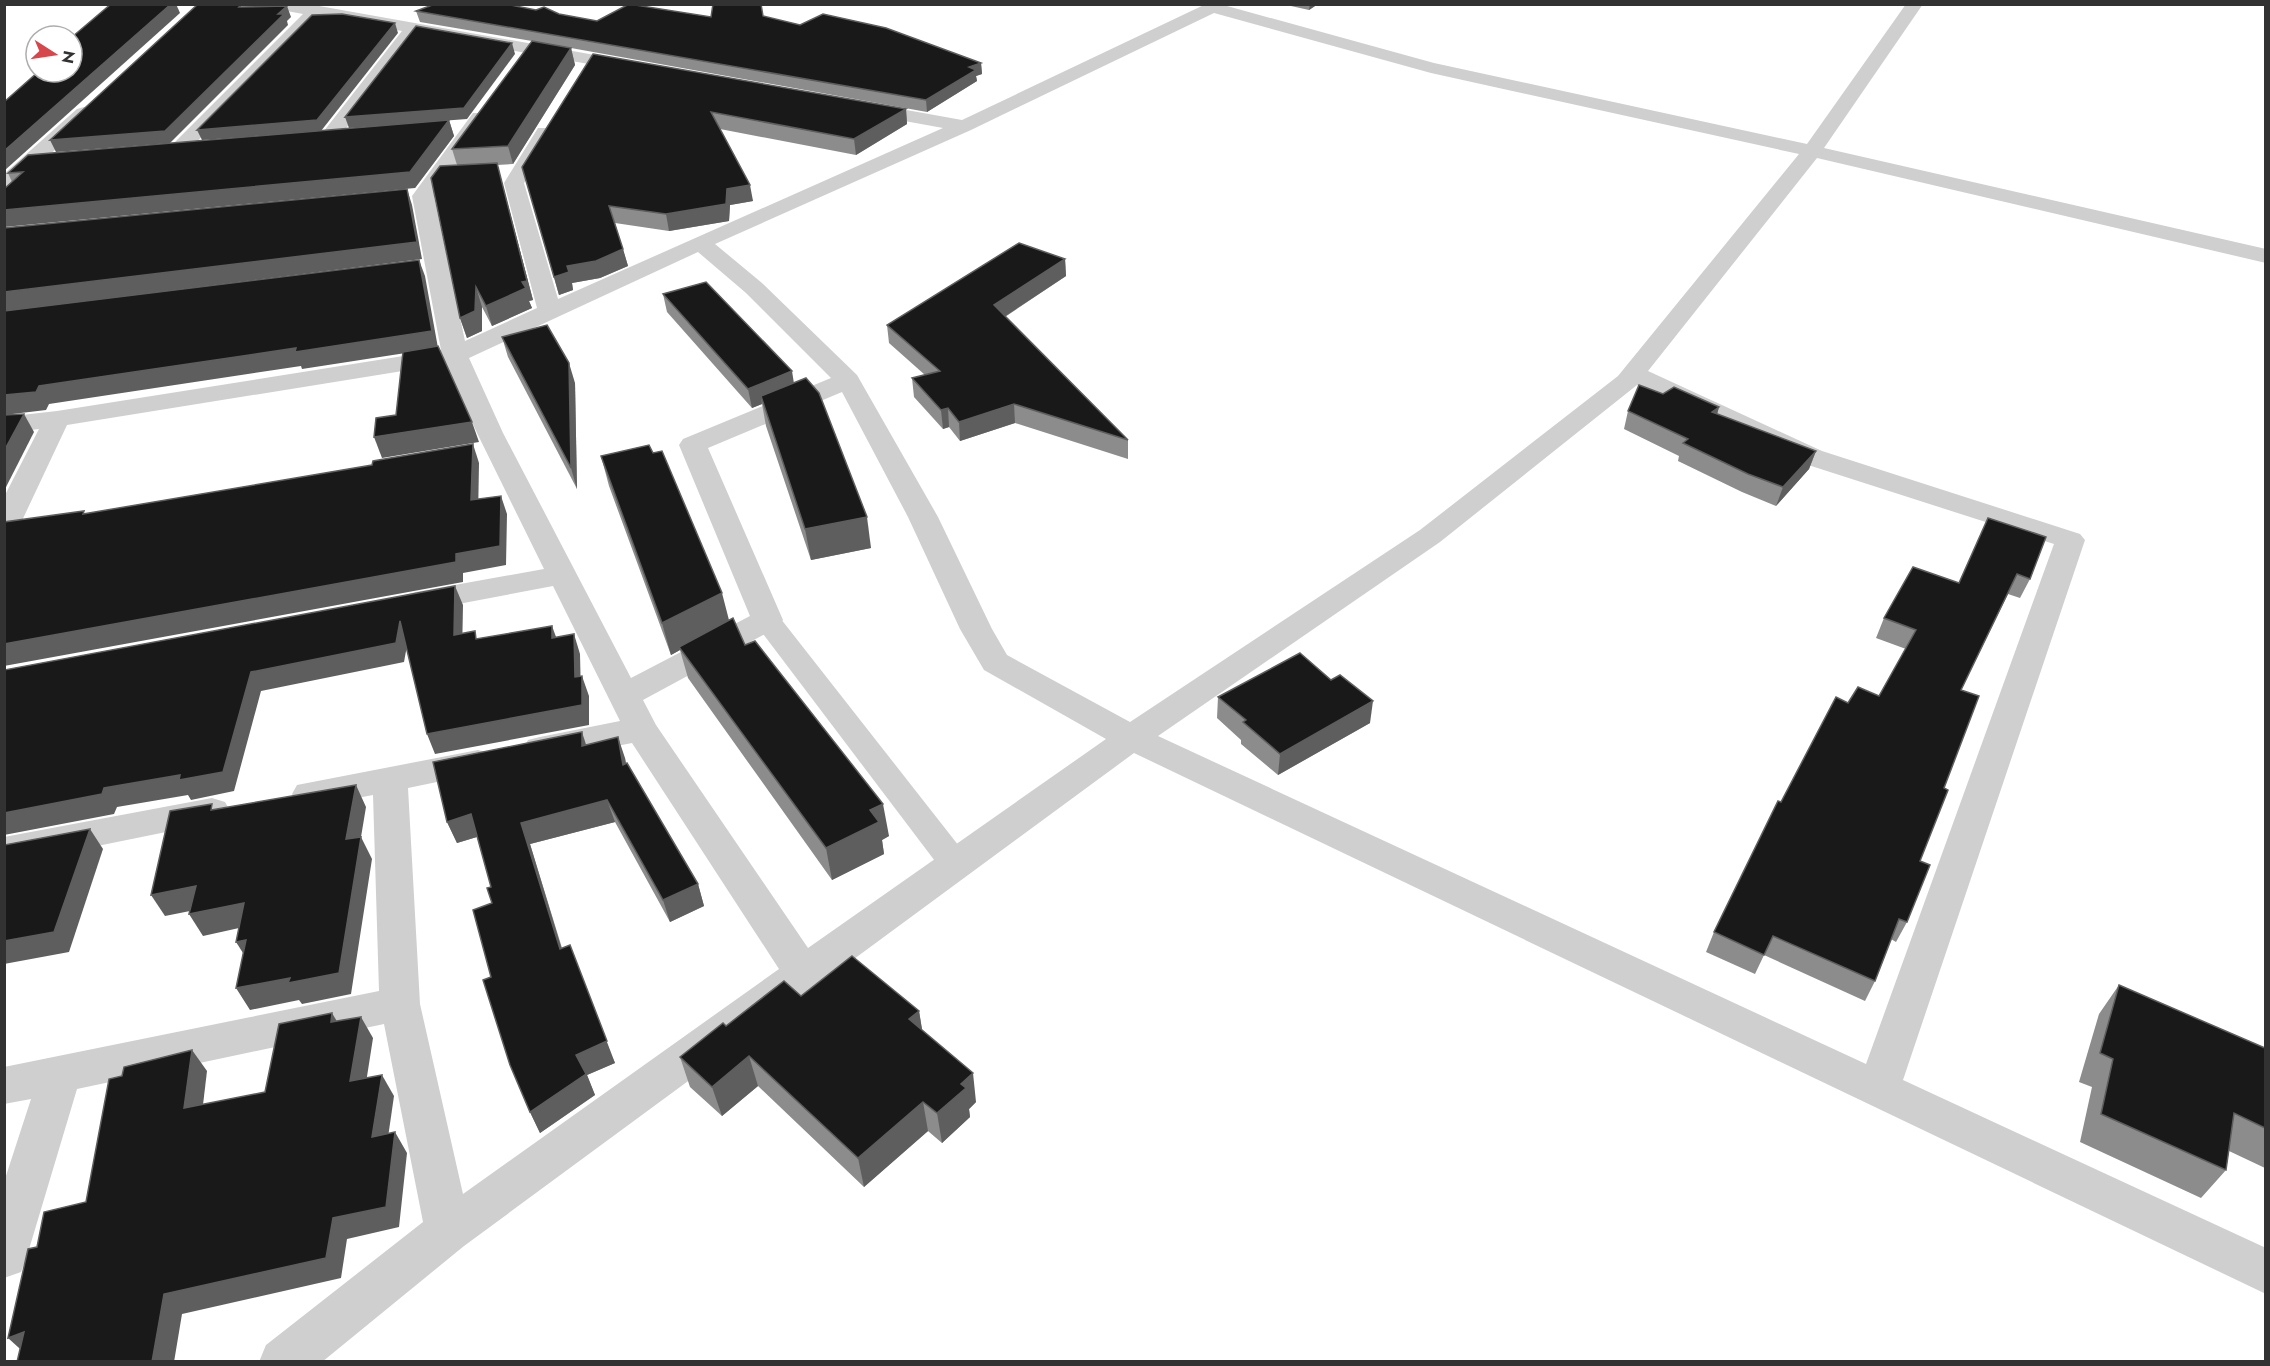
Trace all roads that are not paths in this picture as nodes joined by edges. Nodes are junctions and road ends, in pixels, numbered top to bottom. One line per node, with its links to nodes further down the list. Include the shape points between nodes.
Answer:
1 (277, 4): 4 (street)
2 (1915, 4): 23 (street)
3 (1217, 6): 16 (street); 23 (street, via 1431,68)
4 (315, 11): 5 (street); 22 (street)
5 (414, 28): 6 (street); 19 (street)
6 (530, 49): 7 (street); 8 (street)
7 (590, 59): 9 (street); 10 (street)
8 (516, 68)
9 (649, 70)
10 (579, 78)
11 (99, 100): 26 (street)
12 (847, 105): 16 (street)
13 (488, 106): 15 (street)
14 (556, 116): 27 (street)
15 (474, 126): 17 (street); 30 (street)
16 (964, 126): 34 (street)
17 (452, 127)
18 (352, 135): 19 (street)
19 (330, 136): 20 (street)
20 (307, 138)
21 (213, 147): 22 (street)
22 (178, 150): 24 (street)
23 (1812, 151): 35 (street); 38 (street)
24 (155, 152)
25 (64, 160): 26 (street)
26 (30, 163): 31 (street)
27 (521, 172): 28 (street); 36 (street, via 514,183)
28 (497, 173)
29 (461, 175): 30 (street)
30 (437, 176): 32 (street)
31 (4, 186)
32 (423, 196): 33 (street); 37 (street, via 425,268)
33 (400, 198)
34 (700, 243): 36 (street); 39 (street, via 754,288)
35 (2265, 256)
36 (550, 312): 37 (street)
37 (455, 355): 40 (street); 43 (street, via 487,451)
38 (1633, 374): 48 (street, via 1430,536); 58 (street, via 1812,457 2070,540)
39 (848, 380): 45 (street, via 693,445); 48 (street, via 923,517 995,662)
40 (57, 419): 41 (street); 42 (street)
41 (4, 425)
42 (12, 528)
43 (561, 575): 44 (street); 46 (street)
44 (387, 608)
45 (767, 620): 46 (street); 53 (lane)
46 (624, 696): 47 (street)
47 (641, 729): 49 (street); 54 (street)
48 (1131, 738): 53 (street); 58 (street)
49 (390, 779): 50 (street); 55 (street)
50 (275, 800)
51 (241, 806): 52 (street)
52 (4, 851)
53 (955, 864): 54 (street)
54 (803, 973): 59 (street)
55 (400, 1004): 56 (street); 59 (street)
56 (60, 1075): 57 (street); 60 (street)
57 (4, 1086)
58 (1878, 1090): 61 (street)
59 (448, 1231): 62 (street)
60 (4, 1256)
61 (2265, 1272)
62 (283, 1362)

